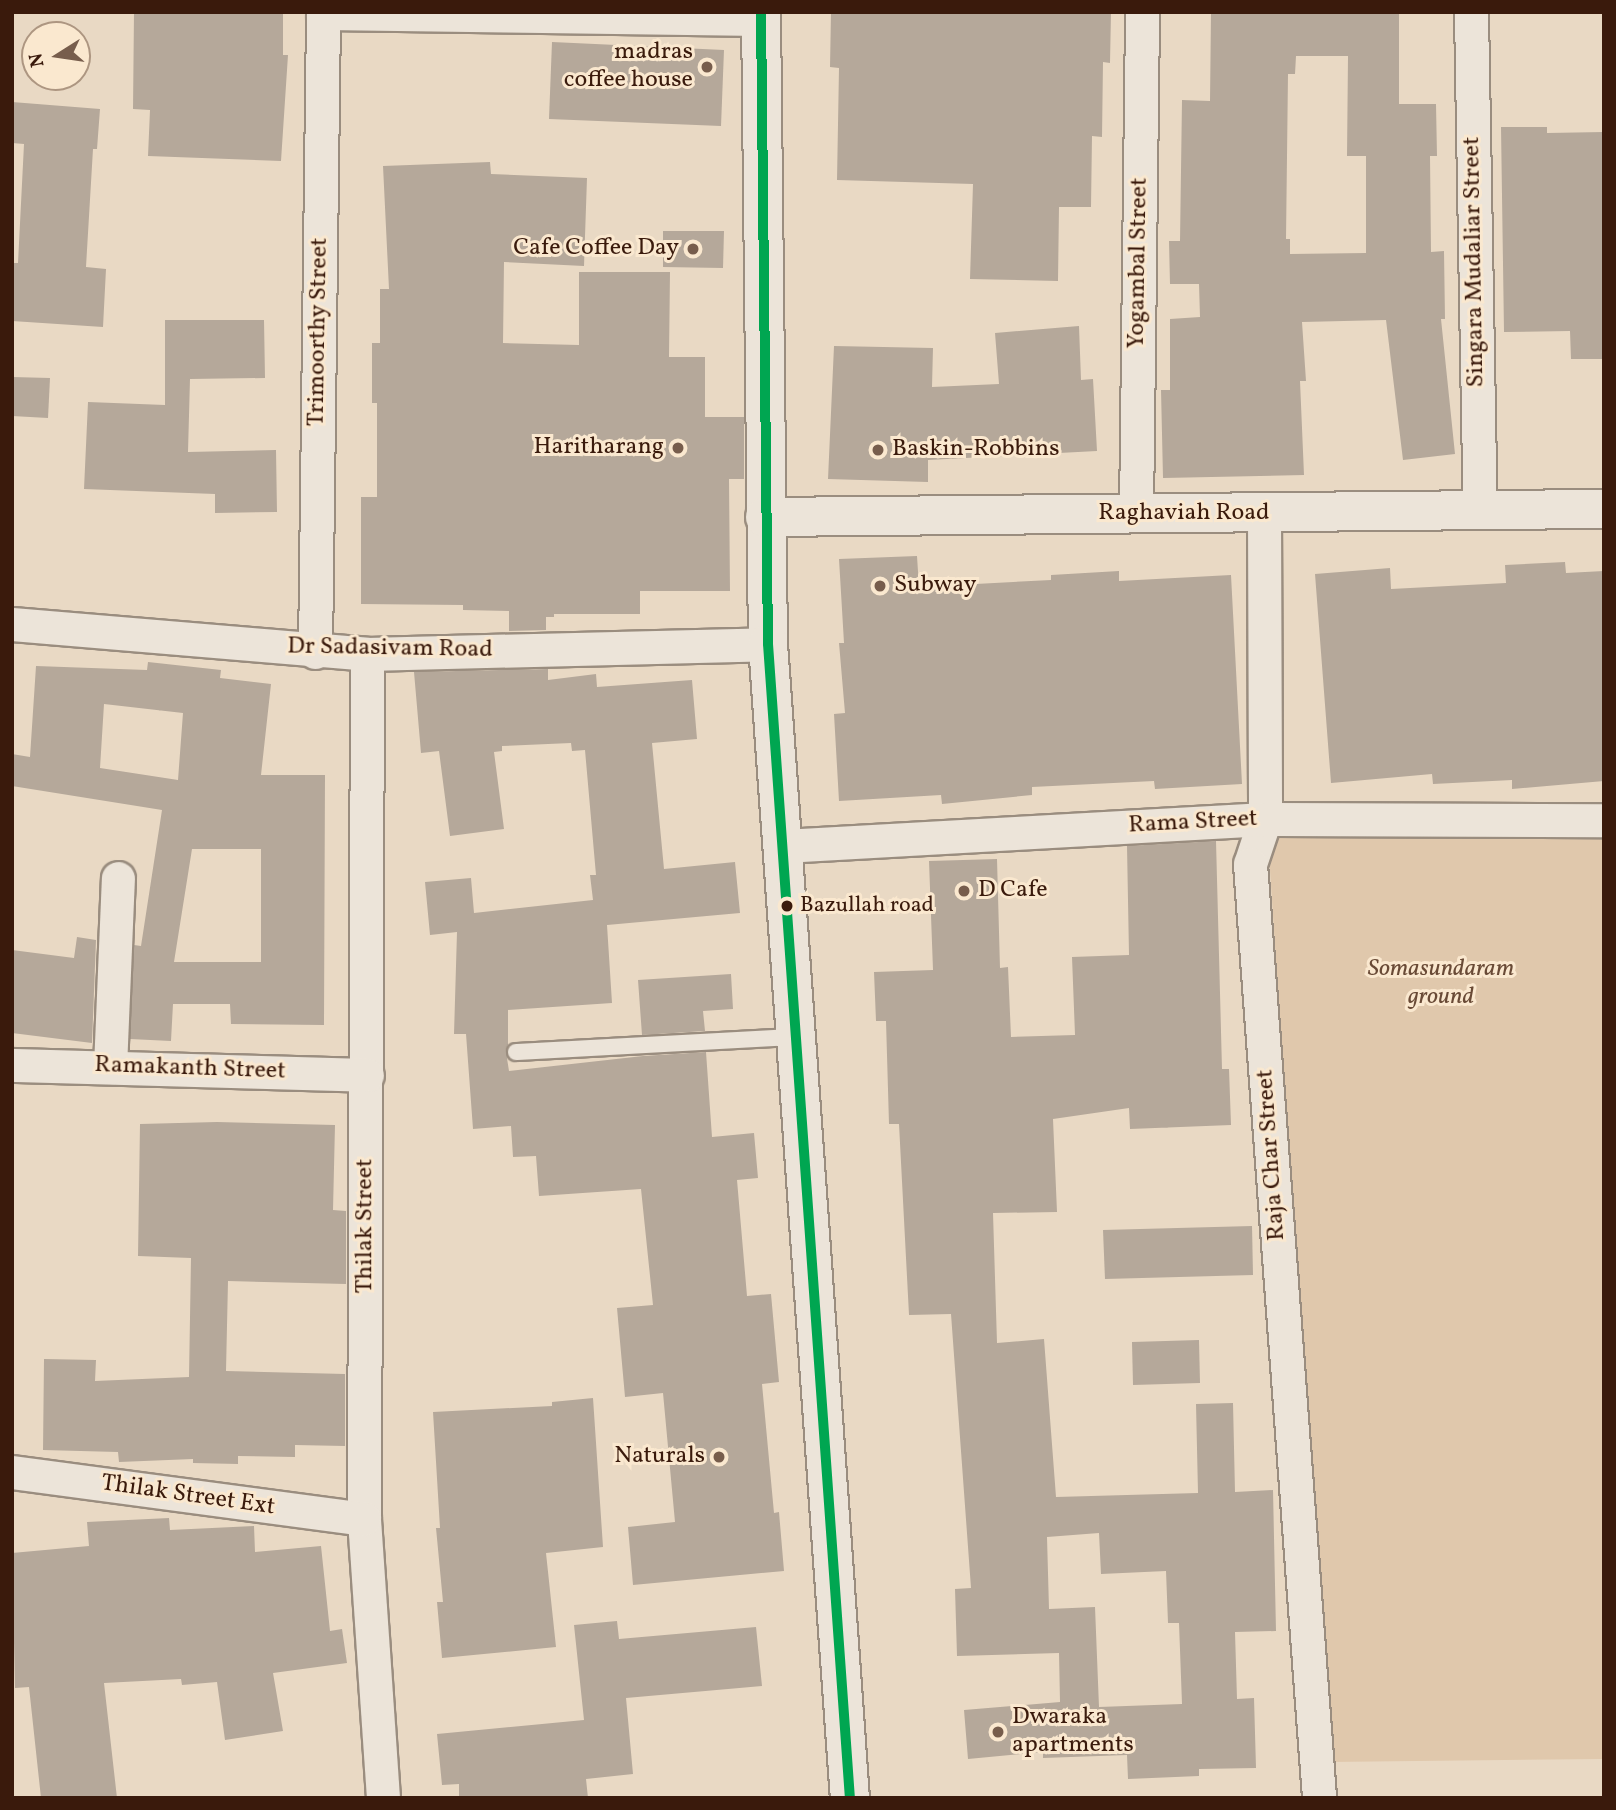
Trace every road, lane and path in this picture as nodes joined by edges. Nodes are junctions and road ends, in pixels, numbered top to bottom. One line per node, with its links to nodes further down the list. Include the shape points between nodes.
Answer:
1 (1142, 12): 7 (street, Yogambal Street)
2 (1471, 12): 6 (street, Singara Mudaliar Street)
3 (323, 13): 4 (street); 12 (street, Trimoorthy Street)
4 (761, 15): 9 (main road)
5 (1604, 509): 6 (main road, Raghaviah Road)
6 (1480, 511): 8 (main road, Raghaviah Road)
7 (1136, 513): 8 (main road, Raghaviah Road); 9 (main road, Raghaviah Road)
8 (1264, 514): 14 (street, Raja Char Street)
9 (765, 517): 11 (main road)
10 (12, 624): 12 (street, Dr Sadasivam Road)
11 (768, 644): 13 (street, Dr Sadasivam Road); 16 (main road)
12 (315, 652): 13 (street, Dr Sadasivam Road)
13 (367, 654): 22 (street, Thilak Street)
14 (1265, 819): 15 (street, Rama Street); 16 (street, Rama Street); 27 (street, Raja Char Street, via 1250,864)
15 (1604, 820)
16 (783, 846): 18 (main road)
17 (118, 878): 21 (street)
18 (794, 1037): 19 (lane); 26 (main road)
19 (516, 1052)
20 (12, 1065): 21 (street, Ramakanth Street)
21 (110, 1067): 22 (street, Ramakanth Street)
22 (367, 1075): 24 (street, Thilak Street)
23 (12, 1472): 24 (street, Thilak Street Ext)
24 (364, 1520): 25 (street, Thilak Street)
25 (383, 1798)
26 (850, 1798)
27 (1320, 1798)

